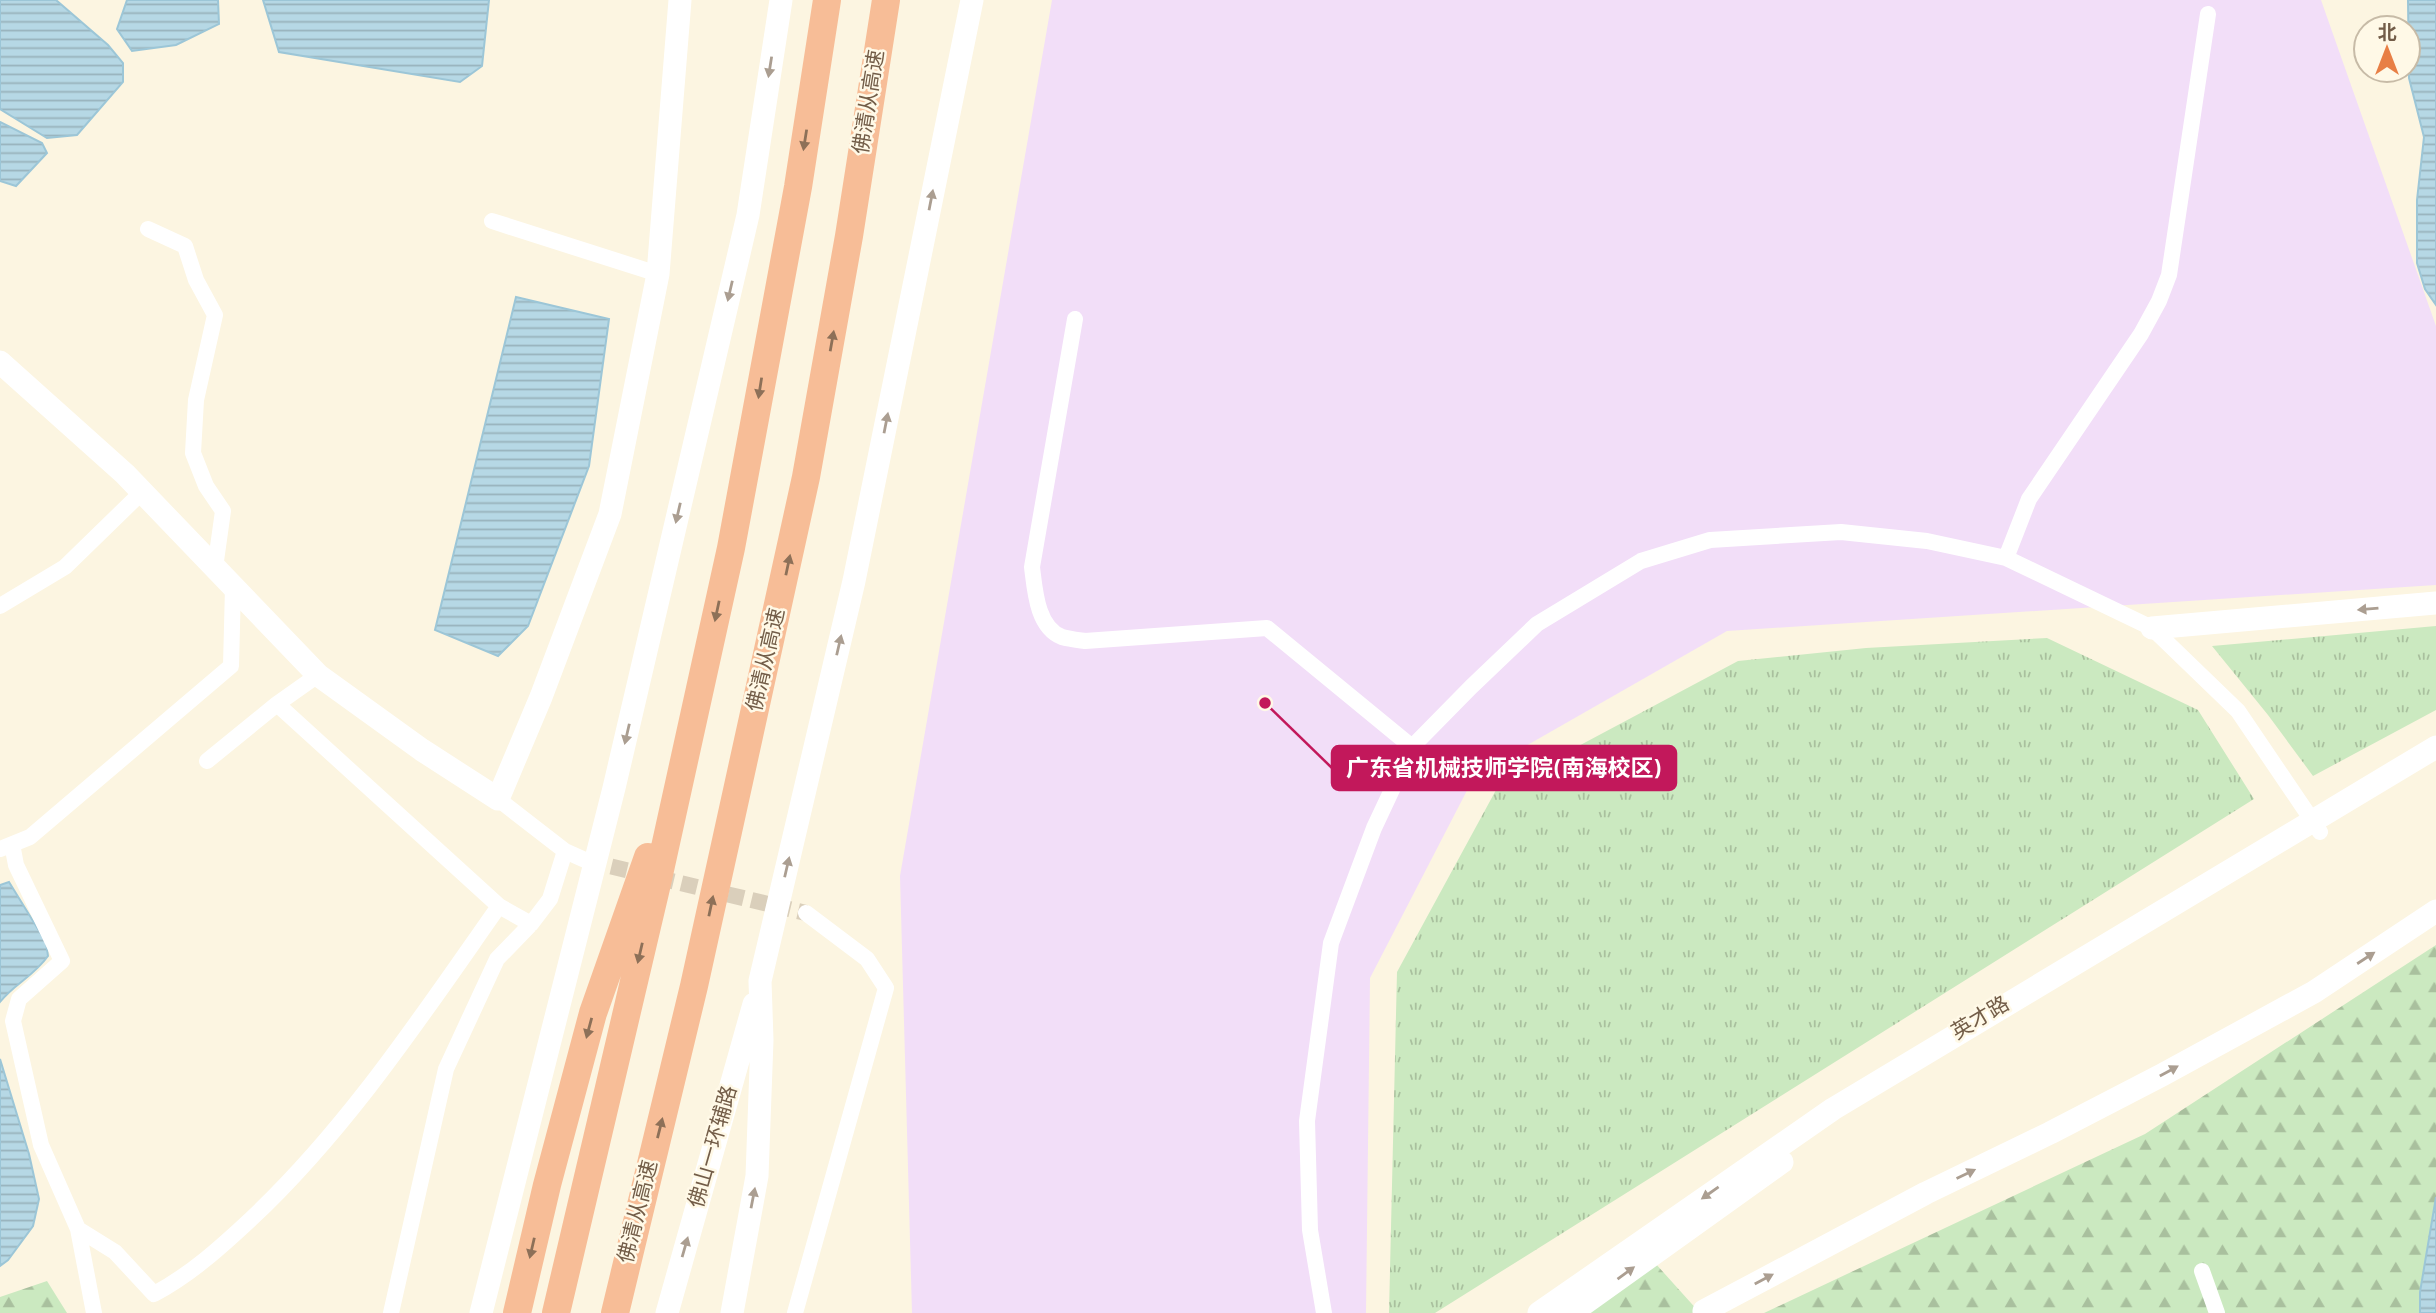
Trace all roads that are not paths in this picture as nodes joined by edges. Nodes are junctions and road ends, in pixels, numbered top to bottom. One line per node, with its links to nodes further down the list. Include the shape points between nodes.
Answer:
1 (680, 0): 9 (main road)
2 (781, 0): 41 (main road, one-way to 41, via 748,215 614,788)
3 (827, 0): 23 (highway, one-way to 23, via 798,187 731,548)
4 (886, 0): 44 (highway, 佛清从高速, one-way to 4, via 694,986 804,490)
5 (972, 0): 35 (main road, one-way to 5, via 854,581)
6 (2208, 14): 13 (street, via 2169,275 2141,334 2029,499)
7 (492, 221): 9 (street)
8 (148, 229): 14 (street, via 185,246 215,315 196,400 193,453 206,486 223,511)
9 (658, 274): 26 (main road, via 610,514)
10 (1074, 319): 21 (street, via 1032,568 1035,597 1045,622 1060,636 1085,641 1267,628)
11 (0, 362): 12 (main road)
12 (142, 492): 14 (main road); 17 (street, via 65,568)
13 (2006, 558): 18 (street); 21 (street, via 1927,541 1841,532 1710,540 1641,561 1537,624)
14 (215, 568): 15 (main road)
15 (233, 587): 19 (main road); 28 (street, via 231,666 30,837)
16 (2436, 603): 18 (main road, one-way to 18)
17 (0, 606)
18 (2152, 628): 27 (street, via 2238,711)
19 (318, 675): 20 (street); 26 (main road)
20 (277, 704): 24 (street); 31 (street)
21 (1412, 747): 48 (street, via 1374,828 1331,943 1307,1121 1310,1230)
22 (2436, 747): 27 (main road, 英才路)
23 (685, 756): 42 (highway, one-way to 42, via 593,1013); 43 (highway, one-way to 43)
24 (207, 761)
25 (2436, 763): 27 (main road, 英才路)
26 (498, 799): 29 (street)
27 (2317, 827): 49 (main road, 英才路, one-way to 49, via 2007,1003 1833,1110); 50 (main road, 英才路, one-way to 27, via 1860,1107)
28 (6, 847): 36 (street, via 62,961 19,999 13,1021 41,1145)
29 (565, 851): 30 (street); 34 (street, via 550,899)
30 (585, 860)
31 (499, 906): 34 (street); 36 (street, via 356,1105 278,1194 174,1284 154,1294 115,1252)
32 (2436, 911): 38 (main road, one-way to 32, via 2314,992)
33 (806, 913): 47 (street, via 867,959 886,988)
34 (531, 924): 40 (street, via 497,959 446,1069)
35 (760, 981): 45 (main road, 佛山一环辅路, one-way to 35); 46 (main road, one-way to 35, via 757,1177)
36 (78, 1229): 39 (street)
37 (2202, 1271): 51 (street)
38 (1704, 1311)
39 (94, 1313)
40 (391, 1313)
41 (481, 1313)
42 (517, 1313)
43 (556, 1313)
44 (615, 1313)
45 (667, 1313)
46 (732, 1313)
47 (795, 1313)
48 (1324, 1313)
49 (1539, 1313)
50 (1571, 1313)
51 (2217, 1313)

